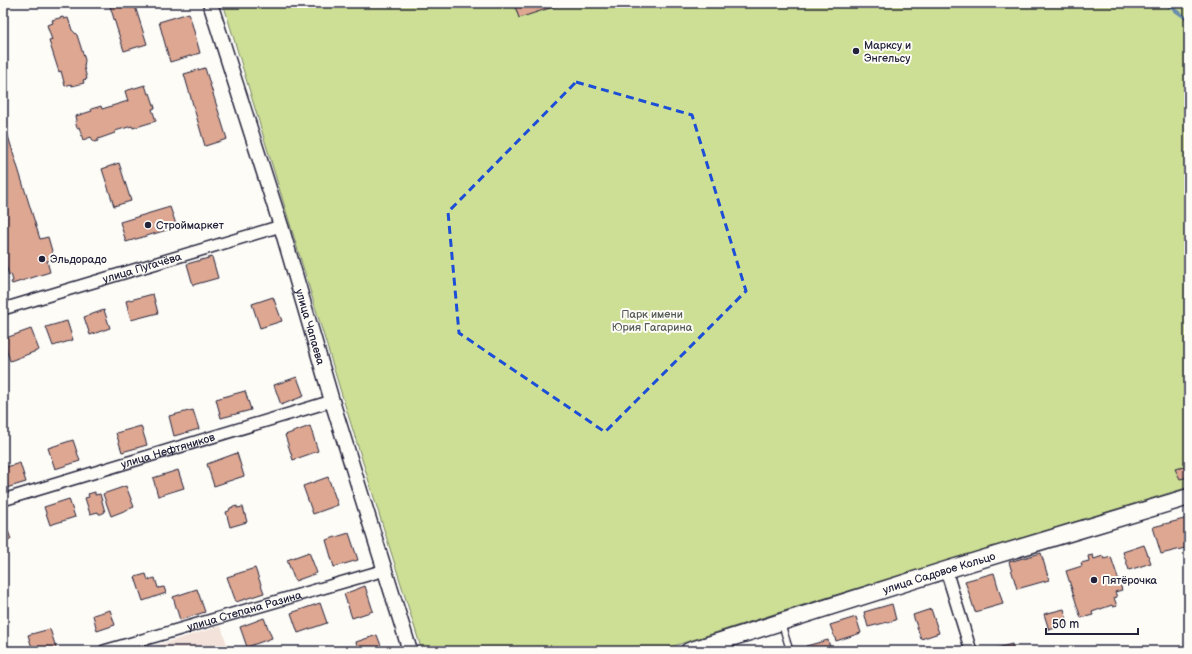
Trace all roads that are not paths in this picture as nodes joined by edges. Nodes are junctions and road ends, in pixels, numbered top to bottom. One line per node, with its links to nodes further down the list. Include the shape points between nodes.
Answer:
1 (210, 3): 2 (street, улица Чапаева)
2 (281, 226): 3 (street, улица Пугачёва); 4 (street, улица Чапаева)
3 (3, 309)
4 (332, 401): 6 (street, улица Нефтяников); 7 (street, улица Чапаева)
5 (1189, 497): 8 (main road, улица Садовое Кольцо)
6 (3, 500)
7 (385, 570): 10 (street, улица Степана Разина); 11 (street, улица Чапаева)
8 (946, 570): 9 (main road, улица Садовое Кольцо); 14 (street)
9 (781, 622): 12 (main road, улица Садовое Кольцо); 13 (lane)
10 (104, 651)
11 (410, 651)
12 (689, 651)
13 (790, 651)
14 (970, 651)

